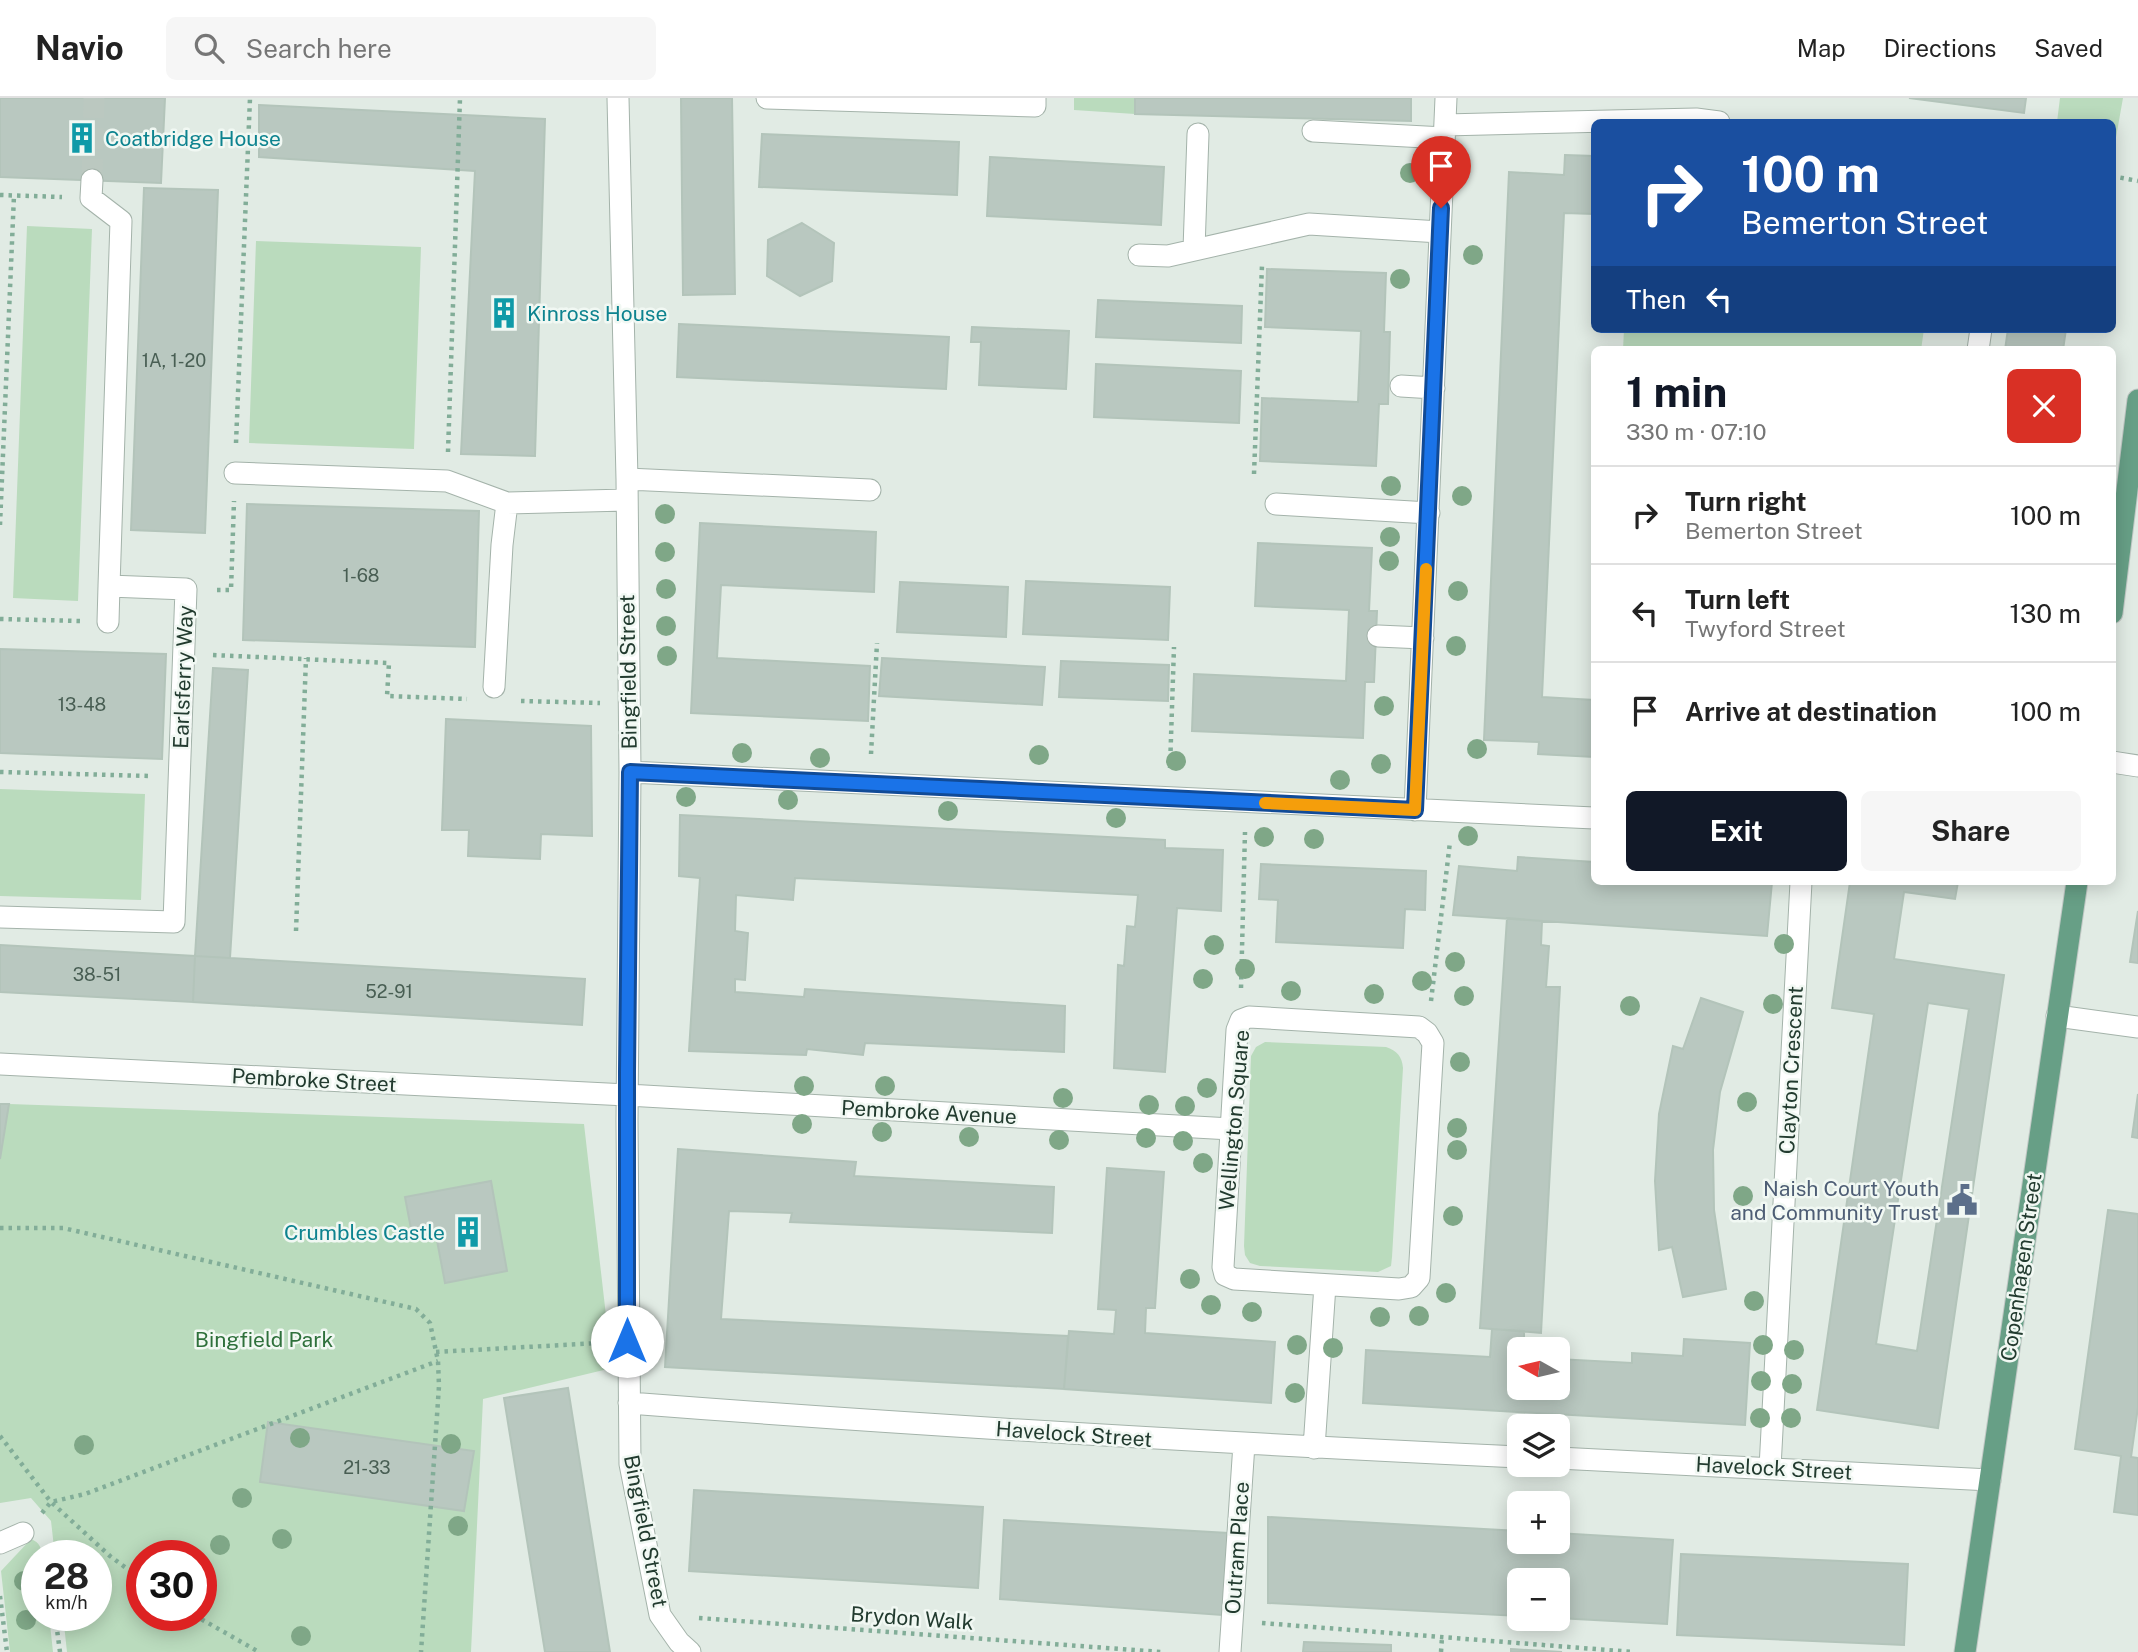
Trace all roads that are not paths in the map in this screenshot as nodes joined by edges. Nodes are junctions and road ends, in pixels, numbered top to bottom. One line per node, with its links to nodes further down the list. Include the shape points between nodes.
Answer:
1 (618, 98): 17 (street, Bingfield Street)
2 (767, 98): 4 (street)
3 (1446, 98): 7 (street)
4 (1035, 102)
5 (1591, 124): 7 (street)
6 (1313, 131): 7 (street)
7 (1445, 132): 10 (street)
8 (1199, 134): 11 (street)
9 (92, 189): 24 (street, via 121,221)
10 (1440, 232): 11 (street, via 1308,223); 14 (street)
11 (1194, 249): 12 (street, via 1168,256)
12 (1139, 255)
13 (1401, 386): 14 (street)
14 (1434, 388): 22 (street)
15 (2138, 400): 23 (main road)
16 (235, 473): 20 (street, via 447,481)
17 (627, 479): 18 (street); 19 (street, Bingfield Street)
18 (870, 490)
19 (626, 500): 20 (street); 31 (street, Bingfield Street)
20 (507, 503): 28 (street, via 502,545)
21 (1276, 504): 22 (street)
22 (1429, 513): 27 (street)
23 (2116, 580)
24 (109, 586): 25 (street); 36 (street, Earlsferry Way, via 186,589 174,922)
25 (108, 622)
26 (1378, 636): 27 (street)
27 (1423, 638): 32 (street)
28 (501, 694)
29 (2116, 763): 30 (street)
30 (2138, 766)
31 (630, 772): 32 (street); 40 (street, Bingfield Street)
32 (1415, 810): 33 (street)
33 (1591, 818)
34 (1801, 885): 48 (street, Clayton Crescent)
35 (2077, 885): 37 (main road, Copenhagen Street)
36 (0, 917)
37 (2057, 1016): 38 (street); 49 (main road, Copenhagen Street)
38 (2138, 1027)
39 (0, 1065): 40 (street, Pembroke Street)
40 (627, 1095): 41 (street, Pembroke Avenue); 43 (street, Bingfield Street)
41 (1231, 1129): 42 (street, Wellington Square, via 1225,1275); 42 (street, Wellington Square, via 1241,1020 1406,1026 1427,1033 1433,1043 1419,1278 1411,1287 1399,1289)
42 (1325, 1285): 45 (street)
43 (629, 1403): 44 (street, Havelock Street); 52 (street, Bingfield Street, via 630,1464 660,1615)
44 (1244, 1444): 45 (street, Havelock Street); 53 (street, Outram Place)
45 (1314, 1448): 46 (street, Havelock Street)
46 (1507, 1456)
47 (1570, 1459): 48 (street, Havelock Street)
48 (1770, 1468): 49 (street, Havelock Street)
49 (1990, 1480): 54 (main road, Copenhagen Street)
50 (23, 1532): 51 (street)
51 (0, 1543)
52 (690, 1652)
53 (1230, 1652)
54 (1965, 1652)

